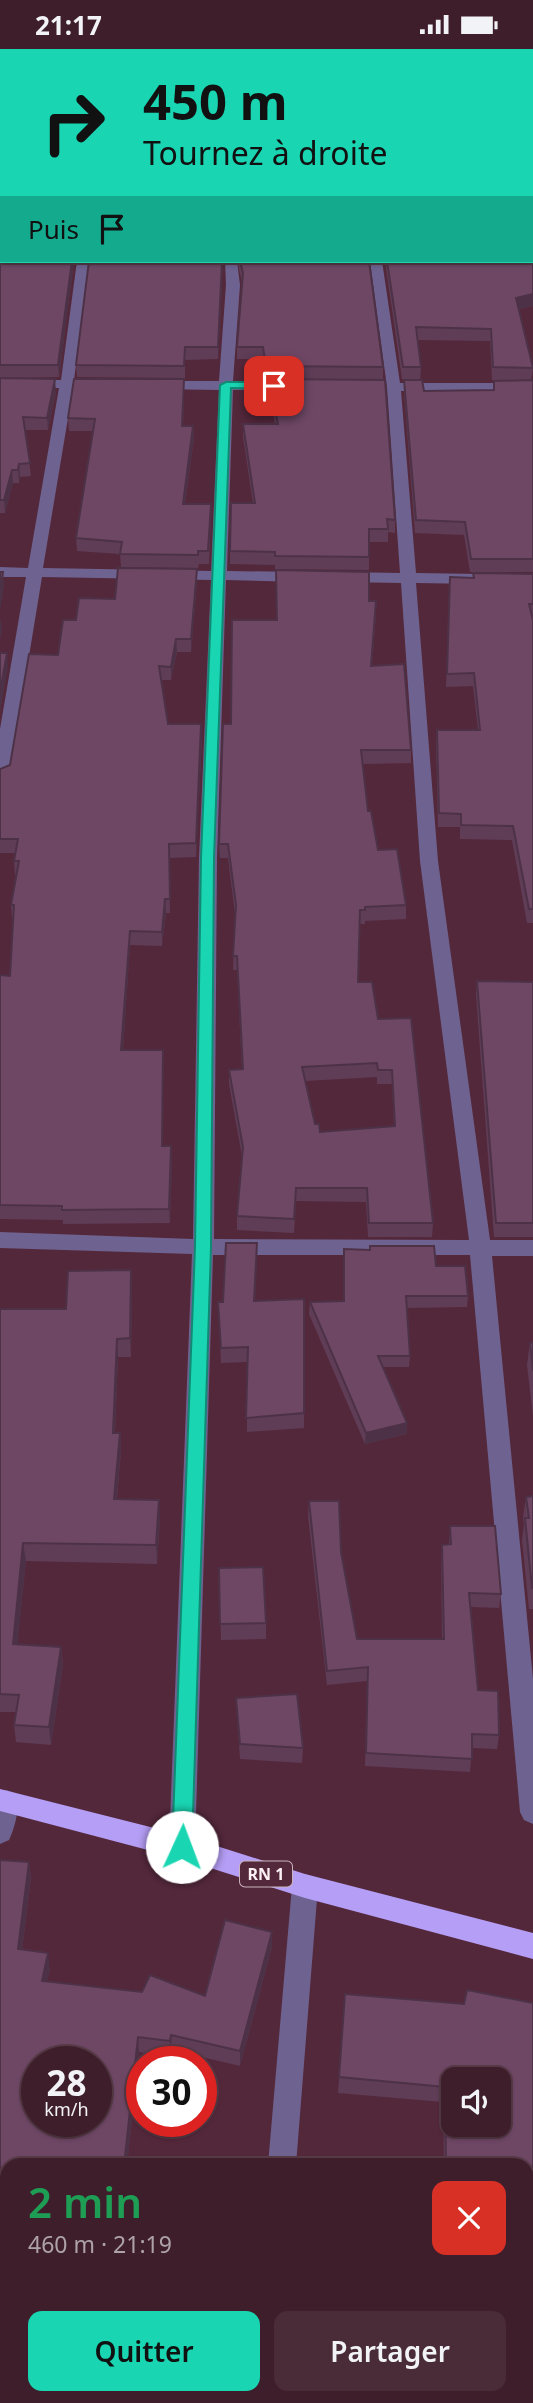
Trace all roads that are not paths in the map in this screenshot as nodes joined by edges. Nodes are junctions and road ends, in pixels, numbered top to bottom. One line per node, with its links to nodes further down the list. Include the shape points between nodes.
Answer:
1 (83, 263): 5 (street)
2 (231, 263): 8 (street)
3 (376, 263): 10 (street)
4 (0, 384): 5 (street)
5 (66, 384): 6 (street); 13 (street)
6 (120, 384)
7 (146, 385): 8 (street)
8 (226, 385): 9 (street); 14 (street)
9 (316, 386)
10 (388, 386): 11 (street); 15 (street)
11 (533, 387)
12 (0, 572): 13 (street)
13 (34, 573): 14 (street); 17 (street)
14 (219, 575): 15 (street); 20 (street, via 208,858)
15 (407, 578): 16 (street); 19 (street, via 429,861)
16 (533, 580)
17 (0, 778)
18 (0, 1240): 20 (street)
19 (481, 1246): 20 (street); 21 (street); 23 (street)
20 (203, 1247): 25 (street)
21 (533, 1248)
22 (3, 1800): 24 (street); 25 (highway, RN 1)
23 (533, 1812)
24 (0, 1832)
25 (182, 1847): 26 (highway, RN 1)
26 (305, 1886): 27 (highway, RN 1); 28 (street)
27 (533, 1946)
28 (283, 2158)

